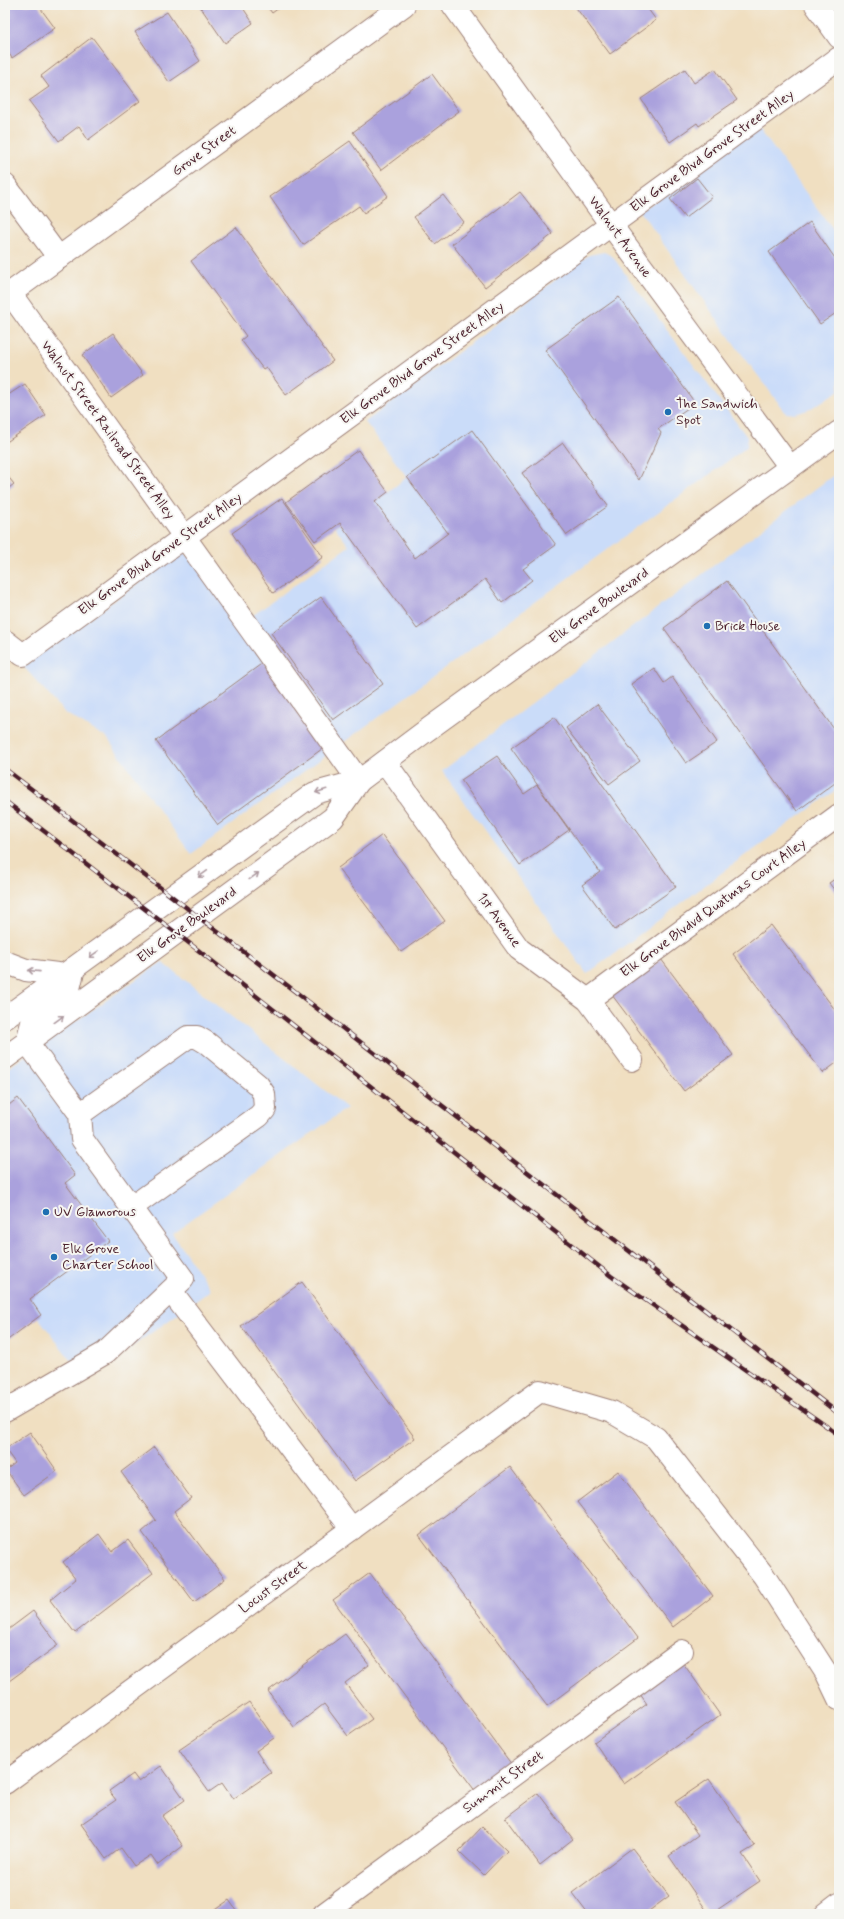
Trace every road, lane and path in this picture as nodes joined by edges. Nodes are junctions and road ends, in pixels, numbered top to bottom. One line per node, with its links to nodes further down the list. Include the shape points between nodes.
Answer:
1 (404, 5): 8 (street, Grove Street)
2 (453, 5): 7 (street, Walnut Avenue)
3 (816, 5): 4 (street)
4 (839, 37)
5 (839, 58): 7 (street, Elk Grove Blvd Grove Street Alley)
6 (5, 185): 8 (street)
7 (611, 225): 11 (street, Walnut Avenue); 12 (street, Elk Grove Blvd Grove Street Alley)
8 (58, 258): 9 (street, Grove Street)
9 (8, 295): 12 (street, Walnut Street Railroad Street Alley)
10 (839, 432): 11 (street, Elk Grove Boulevard)
11 (790, 467): 14 (street, Elk Grove Boulevard)
12 (185, 537): 13 (street, Elk Grove Blvd Grove Street Alley, via 23,655); 15 (street, Walnut Street Railroad Street Alley)
13 (5, 641)
14 (385, 762): 15 (street, Elk Grove Boulevard); 19 (street, 1st Avenue, via 519,949)
15 (359, 781): 18 (street, Elk Grove Boulevard, one-way to 18, via 315,793); 21 (street, Elk Grove Boulevard, one-way to 15, via 333,818)
16 (839, 815): 19 (street, Elk Grove Blvdvd Quatmas Court Alley)
17 (5, 962): 18 (street, one-way to 17, via 26,970)
18 (70, 971): 20 (street, Elk Grove Boulevard); 21 (street, via 68,993 33,1019)
19 (588, 1000): 23 (street, 1st Avenue)
20 (5, 1018)
21 (27, 1042): 22 (street, Elk Grove Boulevard); 24 (street)
22 (5, 1058)
23 (632, 1060)
24 (80, 1114): 25 (street, via 82,1139); 25 (street, via 188,1037 197,1037 207,1043 258,1085 264,1094 265,1109 260,1116)
25 (132, 1208): 26 (street)
26 (177, 1285): 27 (street, via 105,1353); 28 (street)
27 (5, 1411)
28 (352, 1529): 30 (street, Locust Street, via 540,1391 612,1412 656,1438 764,1576 827,1674); 31 (street, Locust Street)
29 (682, 1651): 33 (street, Summit Street)
30 (839, 1699)
31 (5, 1783)
32 (839, 1904): 34 (street)
33 (324, 1914)
34 (826, 1914)

